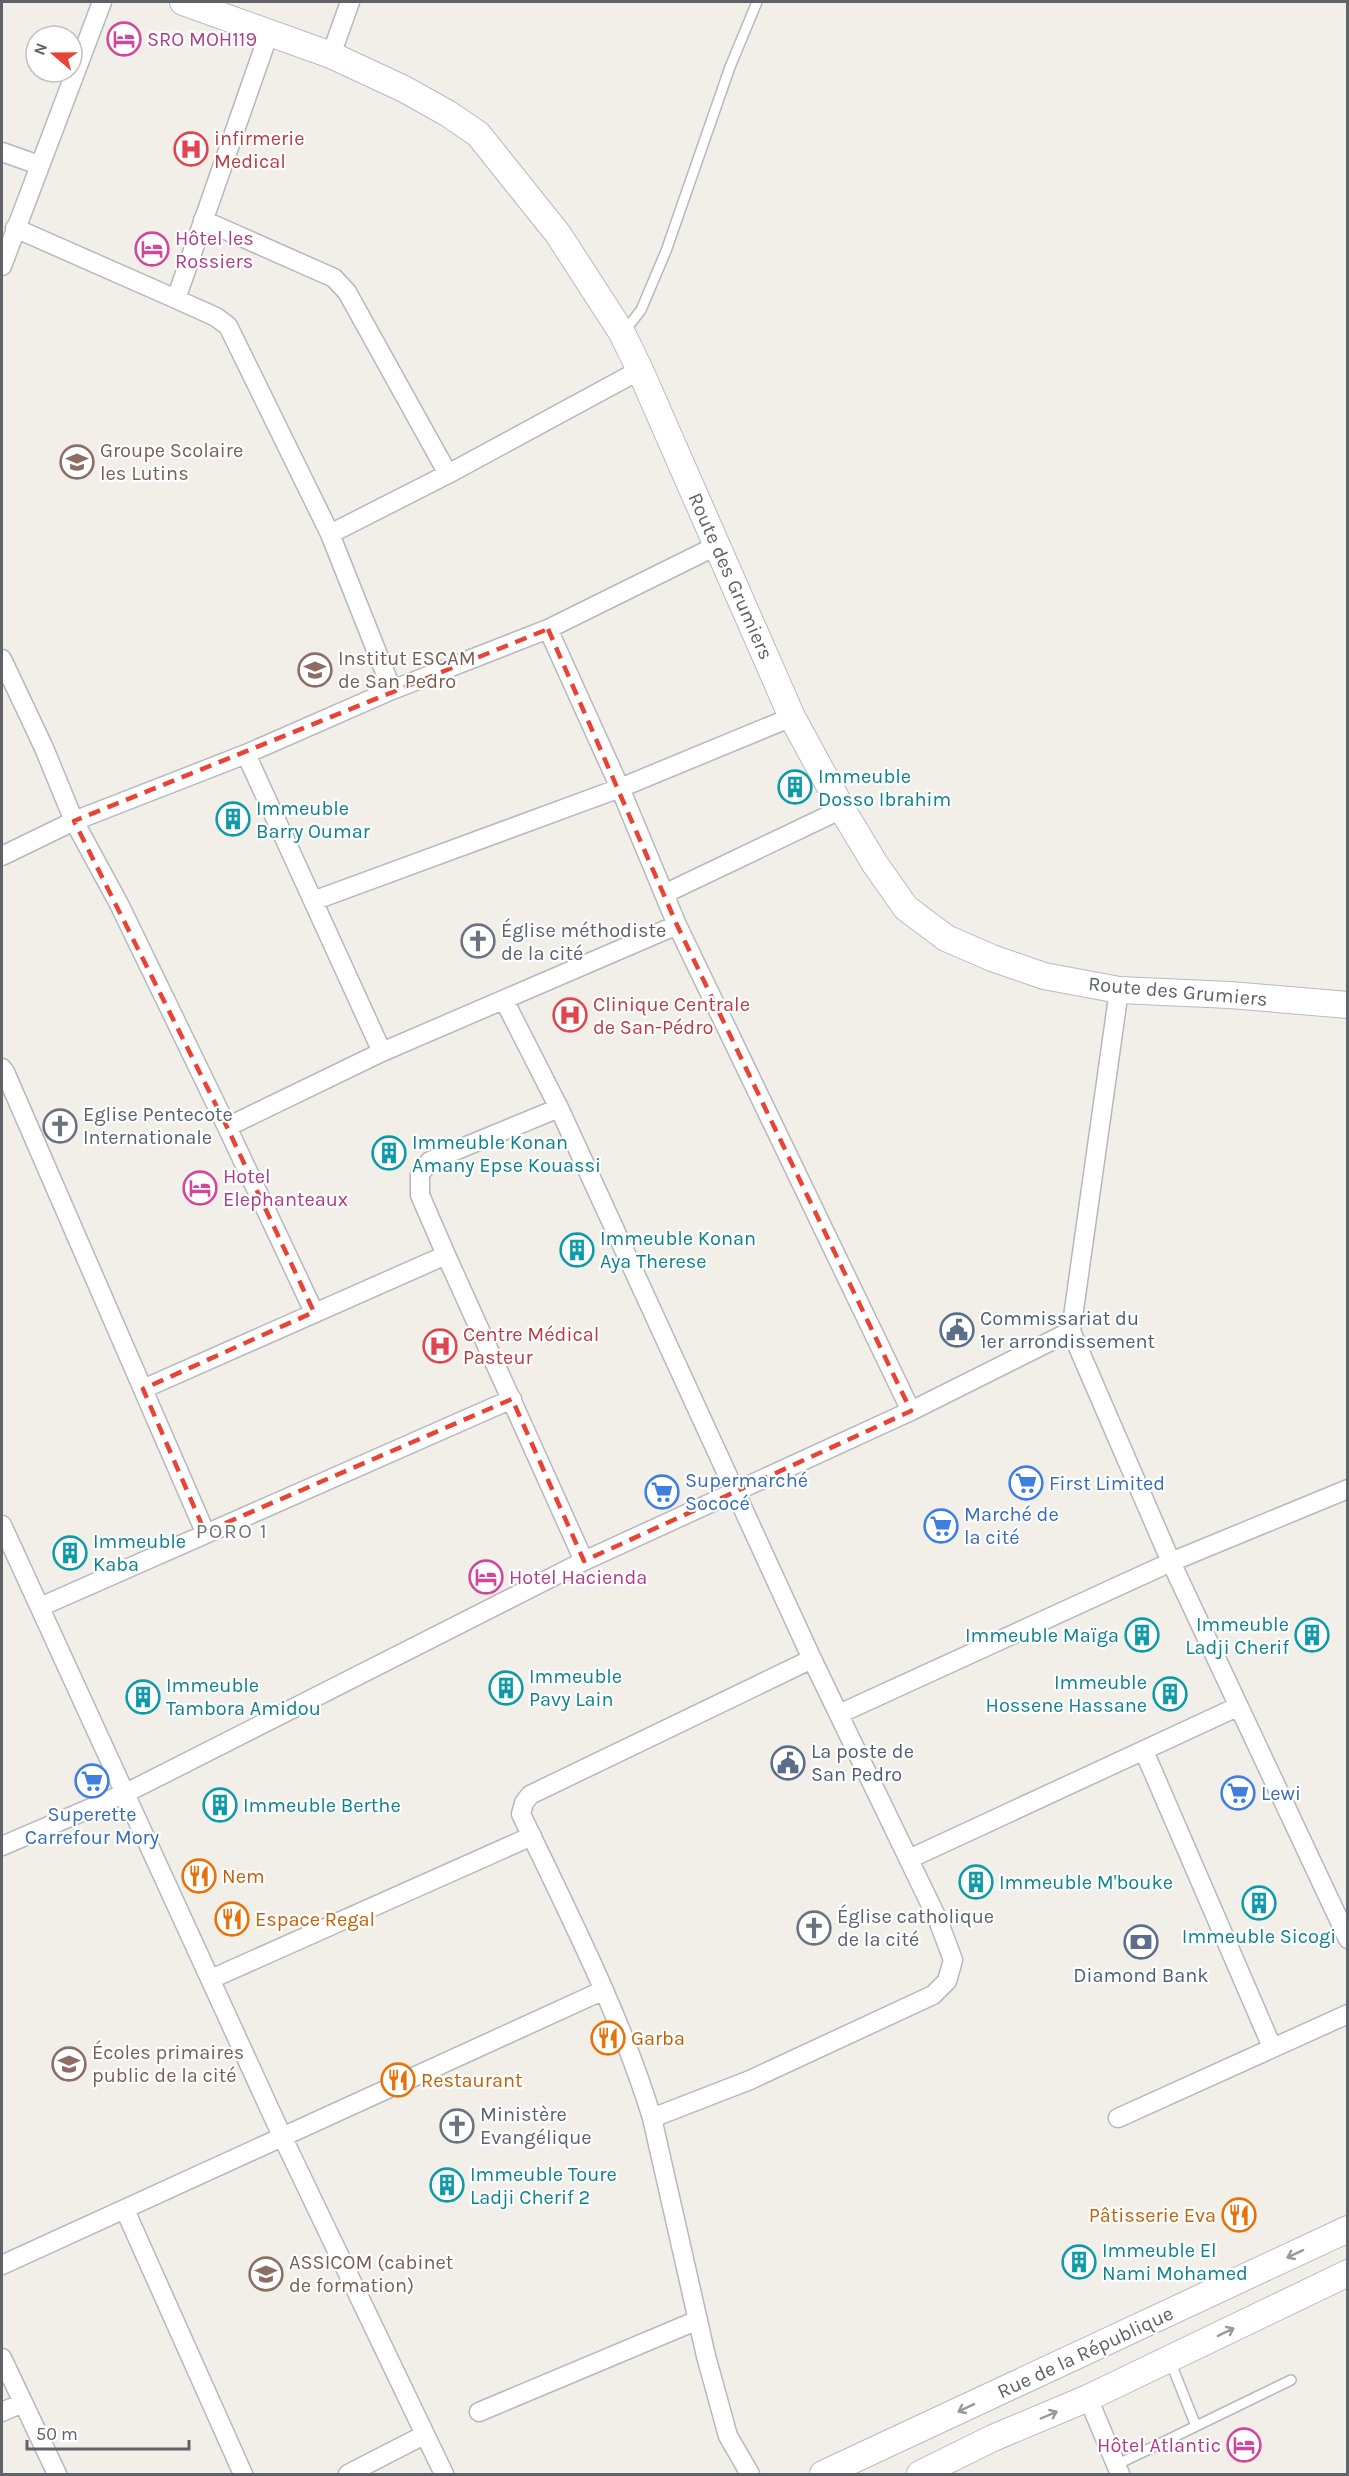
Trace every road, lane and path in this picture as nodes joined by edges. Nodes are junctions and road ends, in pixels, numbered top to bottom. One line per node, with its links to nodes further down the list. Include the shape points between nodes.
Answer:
1 (102, 2): 8 (street)
2 (183, 2): 5 (main road, Route des Grumiers)
3 (350, 2): 6 (street)
4 (757, 2): 13 (lane, via 730,67 666,251 641,310)
5 (269, 33): 6 (main road, Route des Grumiers); 9 (street)
6 (331, 55): 13 (main road, Route des Grumiers, via 404,89 478,135 558,234)
7 (2, 152): 8 (street)
8 (39, 165): 10 (street)
9 (203, 220): 12 (street); 15 (street, via 334,278 347,292)
10 (15, 228): 11 (street); 12 (street)
11 (2, 266)
12 (176, 299): 16 (street, via 228,326)
13 (622, 333): 14 (main road, Route des Grumiers)
14 (640, 370): 15 (street); 17 (main road, Route des Grumiers)
15 (448, 474): 16 (street)
16 (330, 534): 20 (street)
17 (718, 545): 18 (street); 21 (main road, Route des Grumiers)
18 (548, 629): 20 (street); 23 (street)
19 (3, 667): 25 (street, via 44,748)
20 (392, 690): 22 (street)
21 (792, 717): 23 (street); 24 (main road, Route des Grumiers)
22 (246, 754): 25 (street); 28 (street)
23 (620, 789): 27 (street); 28 (street)
24 (842, 809): 27 (street); 30 (main road, Route des Grumiers, via 906,908 946,938 1044,976)
25 (74, 821): 26 (street); 36 (street)
26 (2, 856)
27 (664, 894): 29 (street)
28 (313, 901): 33 (street)
29 (677, 925): 31 (street); 42 (street)
30 (1119, 990): 32 (main road, Route des Grumiers); 39 (street)
31 (504, 1000): 33 (street); 35 (street)
32 (1347, 1005)
33 (382, 1052): 36 (street)
34 (2, 1068): 40 (street)
35 (559, 1108): 37 (street, via 430,1161 420,1174 420,1195); 44 (street)
36 (227, 1127): 38 (street)
37 (446, 1256): 38 (street); 41 (street)
38 (314, 1312): 40 (street)
39 (1071, 1331): 42 (street); 48 (street)
40 (143, 1389): 46 (street)
41 (512, 1399): 46 (street); 47 (street)
42 (911, 1411): 44 (street)
43 (1347, 1489): 48 (street)
44 (735, 1490): 47 (street); 50 (street)
45 (2, 1526): 49 (street)
46 (206, 1532): 49 (street)
47 (584, 1561): 54 (street)
48 (1171, 1562): 51 (street); 52 (street)
49 (40, 1606): 54 (street)
50 (812, 1659): 52 (street); 55 (street, via 530,1795 521,1814)
51 (1238, 1707): 53 (street); 58 (street)
52 (838, 1714): 57 (street)
53 (1144, 1751): 57 (street); 62 (street)
54 (126, 1793): 56 (street); 59 (street)
55 (532, 1836): 59 (street); 60 (street)
56 (2, 1846)
57 (909, 1859): 63 (street, via 953,1960 947,1981 933,1995 750,2080)
58 (1347, 1939)
59 (211, 1979): 65 (street)
60 (604, 1990): 63 (street); 65 (street)
61 (1347, 2014): 62 (street)
62 (1272, 2047): 64 (street)
63 (652, 2118): 70 (street)
64 (1118, 2118)
65 (282, 2136): 66 (street); 79 (street)
66 (124, 2210): 68 (street); 82 (street)
67 (1347, 2229): 86 (main road, Rue de la République, one-way to 86)
68 (2, 2265)
69 (1347, 2274): 72 (main road, Rue de la République, one-way to 69)
70 (698, 2320): 77 (street); 85 (street, via 729,2436)
71 (2, 2358): 75 (street)
72 (1169, 2359): 74 (main road, Rue de la République); 78 (lane)
73 (1291, 2380): 78 (lane)
74 (1088, 2398): 80 (street); 87 (main road, Rue de la République, one-way to 74)
75 (22, 2403): 76 (street); 81 (street)
76 (2, 2412)
77 (478, 2412)
78 (1196, 2426): 80 (lane)
79 (424, 2435): 83 (street); 84 (street)
80 (1118, 2470)
81 (57, 2475)
82 (243, 2475)
83 (348, 2475)
84 (444, 2475)
85 (750, 2475)
86 (823, 2475)
87 (920, 2475)

